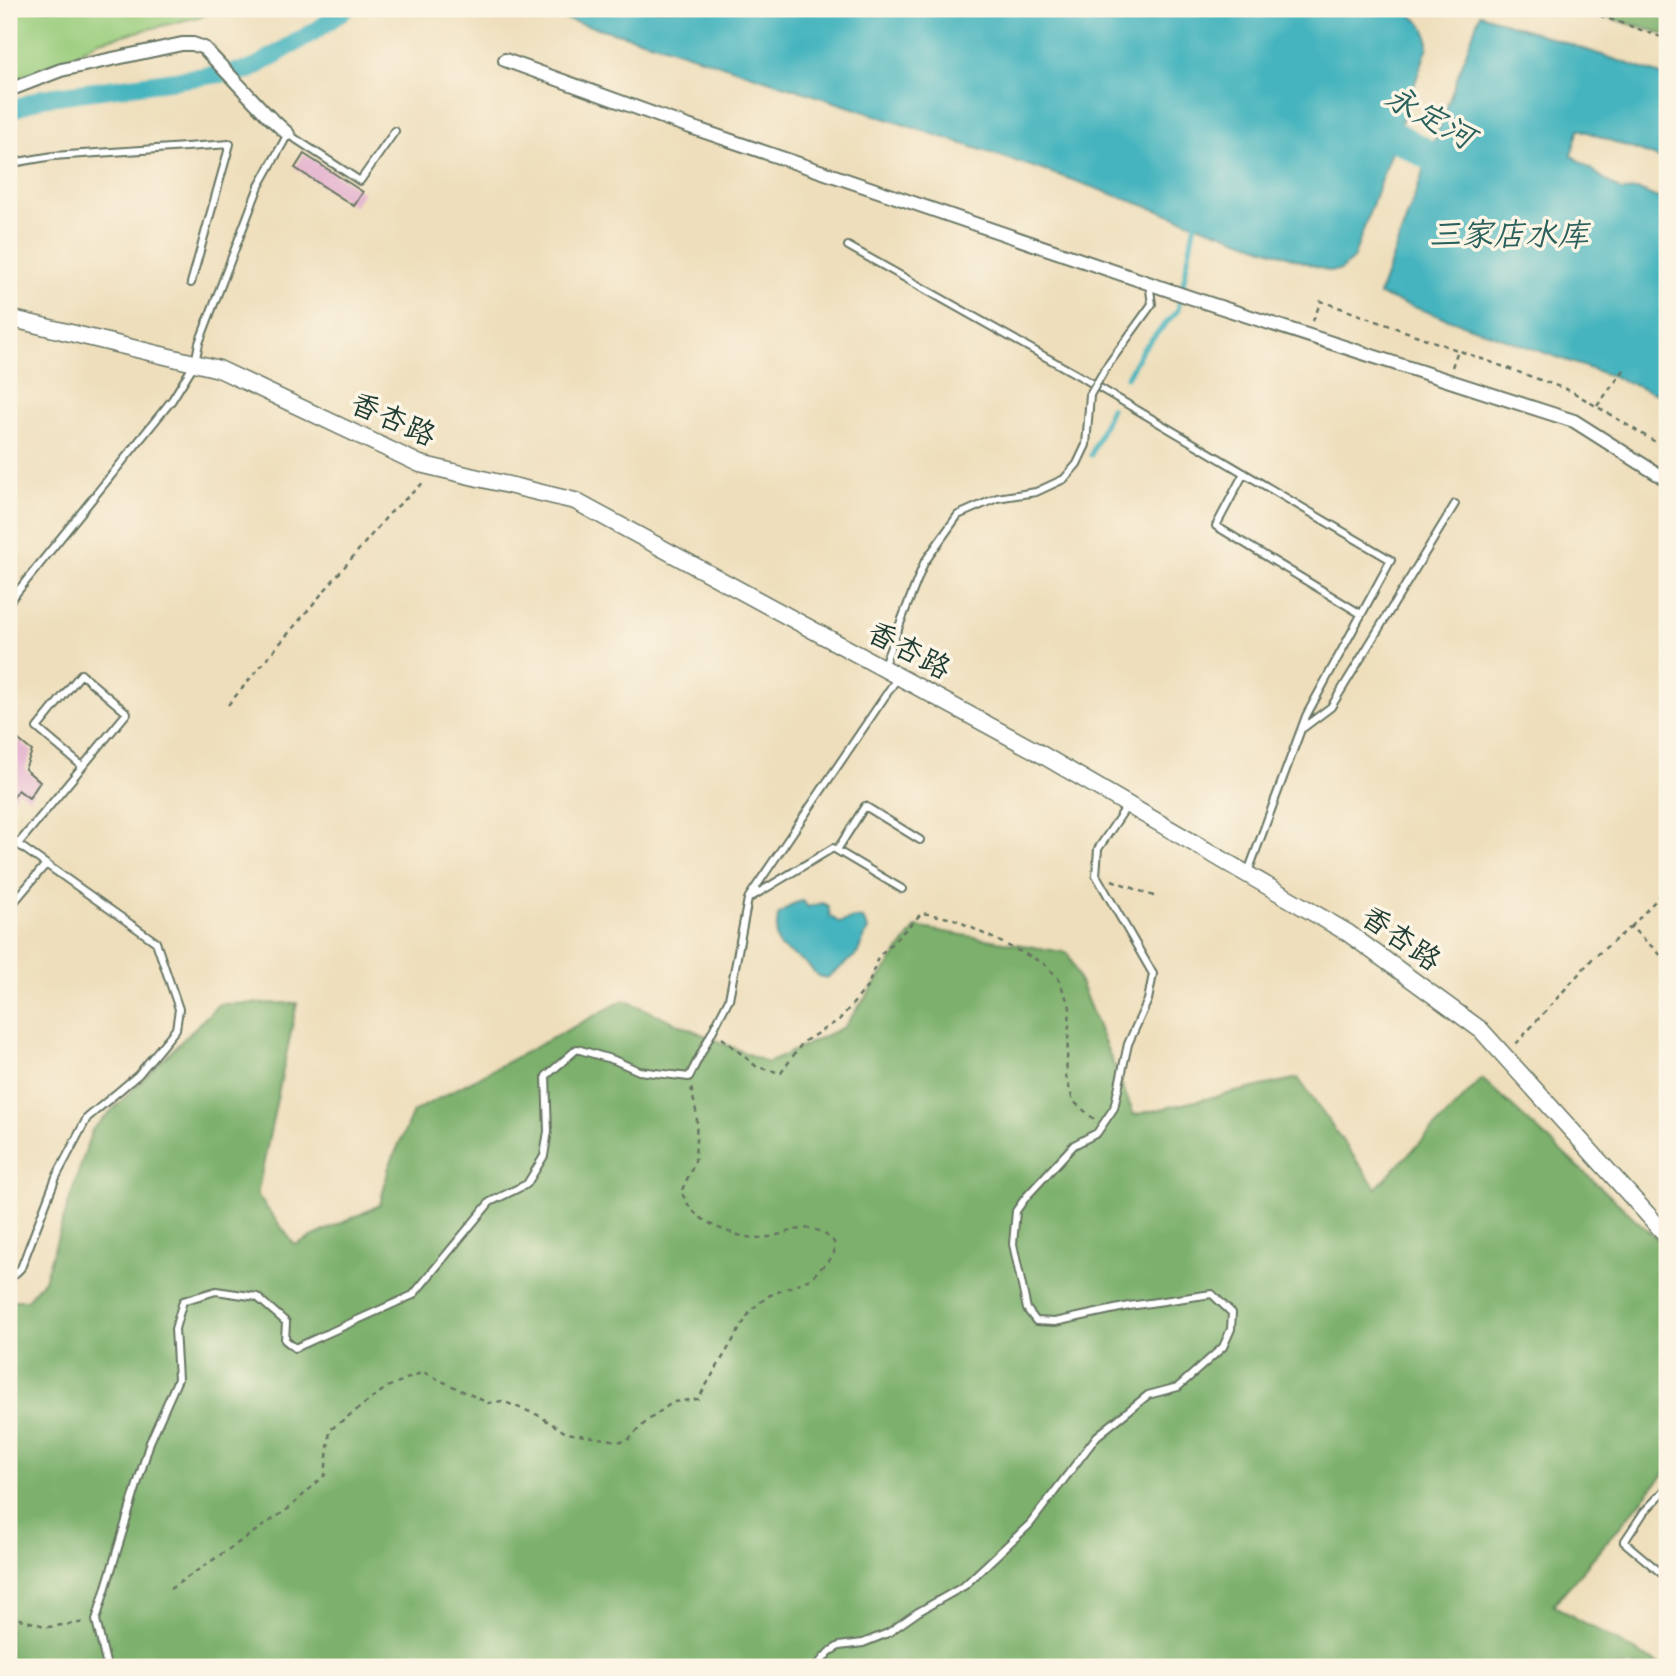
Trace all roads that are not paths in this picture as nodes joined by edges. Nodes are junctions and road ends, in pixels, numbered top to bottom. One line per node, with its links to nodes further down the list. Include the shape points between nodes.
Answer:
1 (505, 60): 8 (street)
2 (9, 90): 4 (street, via 61,70 193,44 204,48)
3 (395, 131): 4 (lane, via 360,181)
4 (288, 134): 10 (lane, via 259,186)
5 (9, 167): 7 (lane, via 52,156 230,144)
6 (848, 246): 11 (lane)
7 (191, 283)
8 (1149, 283): 12 (street, via 1574,421); 16 (lane, bridge, via 1152,304 1090,396 1086,445 1077,464 1064,479 1036,492 997,498 958,515 924,563)
9 (9, 318): 10 (street, 香杏路)
10 (195, 363): 14 (lane, via 172,400); 16 (street, 香杏路, via 219,369 420,464 575,501)
11 (1244, 473): 15 (lane, via 1216,526); 15 (lane, via 1391,560)
12 (1667, 480)
13 (1455, 504): 18 (lane, via 1331,707)
14 (9, 602)
15 (1361, 614): 18 (lane)
16 (883, 667): 17 (street, 香杏路)
17 (899, 676): 20 (street, 香杏路); 28 (lane)
18 (1302, 729): 26 (lane)
19 (82, 765): 19 (lane, via 127,713 81,674 37,727); 23 (lane)
20 (1128, 804): 26 (street, 香杏路); 35 (lane, via 1098,849 1096,875 1153,974 1148,1000 1128,1044 1114,1108 1097,1133 1074,1144 1026,1197 1016,1211 1013,1244 1027,1309 1036,1321 1055,1322 1212,1293 1232,1313 1231,1329 1223,1347 1178,1387 1148,1395 1097,1436 1030,1524 964,1586 888,1633 839,1646)
21 (9, 838): 23 (lane)
22 (920, 840): 24 (lane, via 865,806)
23 (18, 844): 25 (lane)
24 (837, 850): 27 (lane); 28 (lane, via 833,848)
25 (46, 864): 29 (lane); 31 (lane, via 156,942 179,1009 176,1029 138,1075 87,1118 56,1177 22,1268)
26 (1247, 874): 30 (street, 香杏路, via 1348,933 1481,1030)
27 (902, 889)
28 (748, 899): 34 (lane, via 729,999 689,1077 639,1071 577,1049 546,1076 544,1156 527,1184 490,1202 413,1295 295,1348 285,1340 286,1322 257,1297 216,1291 183,1301 175,1329 178,1379 150,1442 96,1620)
29 (9, 908)
30 (1667, 1236)
31 (9, 1280)
32 (1667, 1488): 33 (lane, via 1624,1542)
33 (1667, 1578)
34 (107, 1667)
35 (816, 1667)

